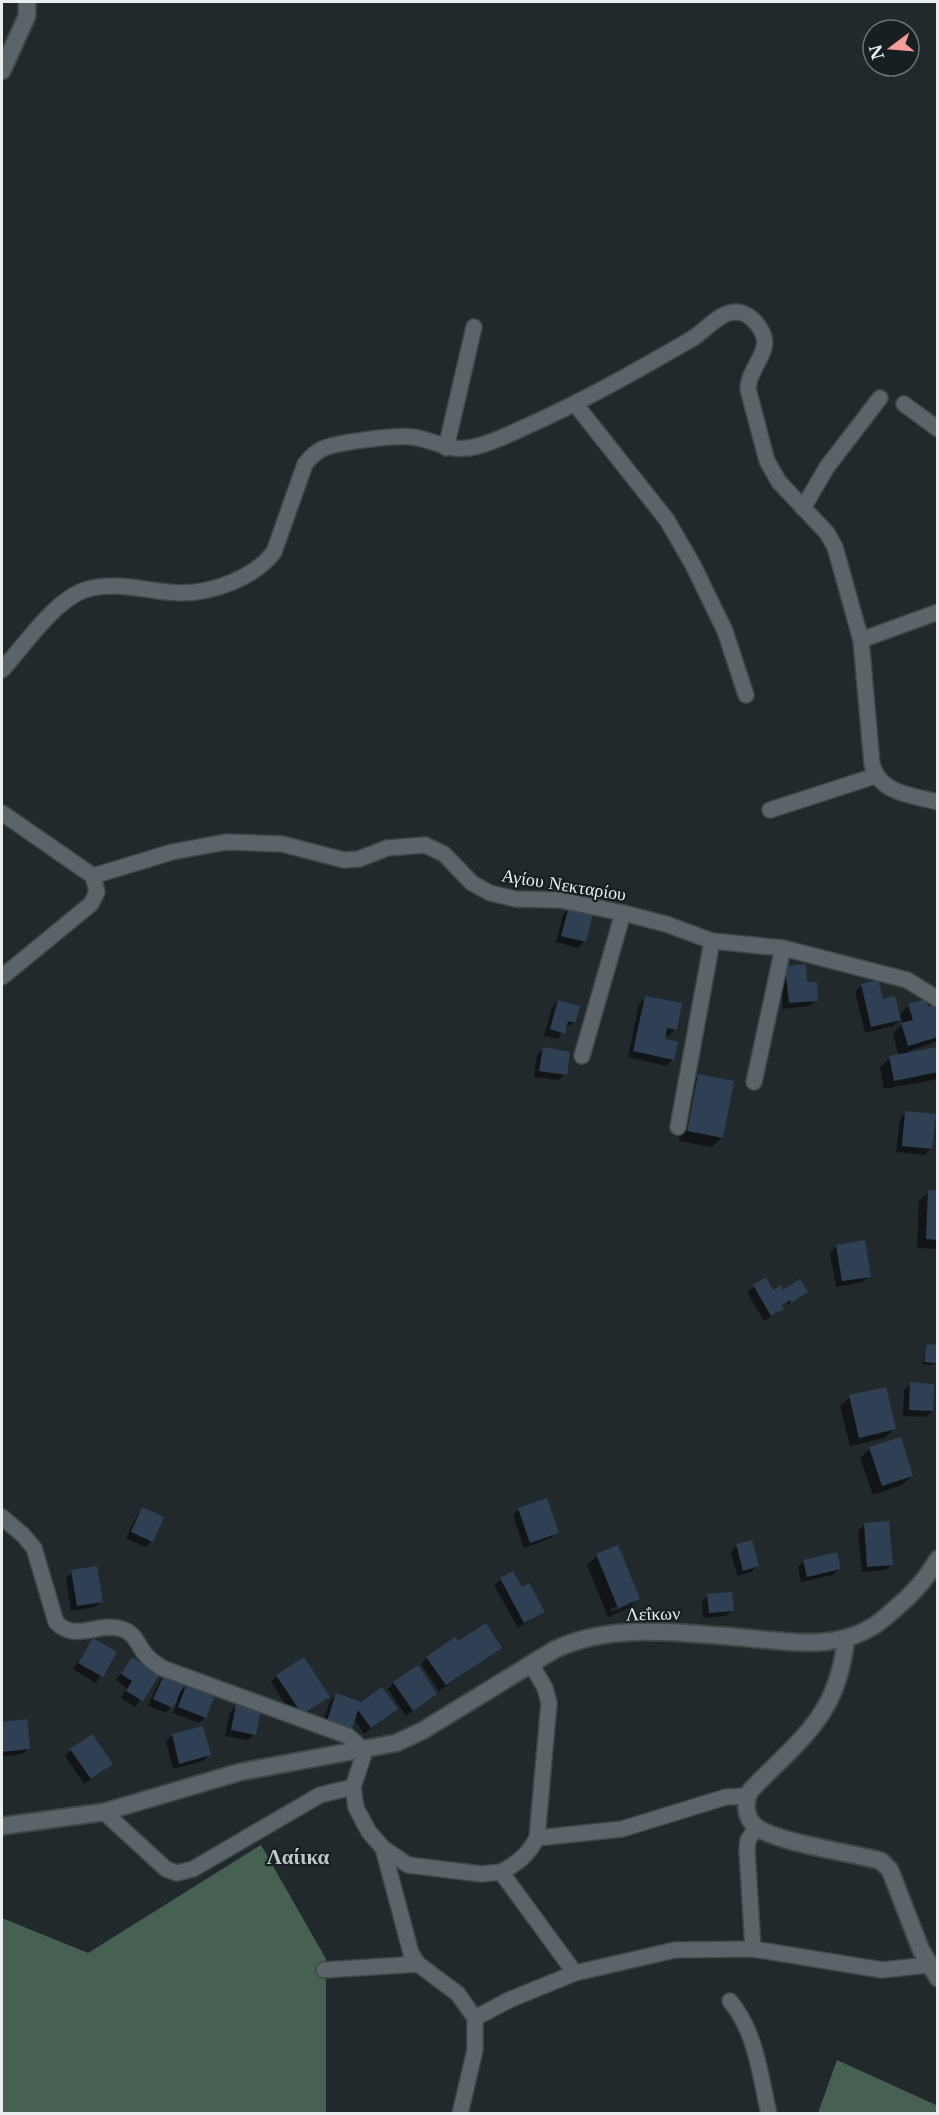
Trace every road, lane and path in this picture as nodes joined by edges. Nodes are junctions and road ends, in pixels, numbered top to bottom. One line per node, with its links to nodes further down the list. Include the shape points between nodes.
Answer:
1 (27, 2): 2 (street, via 27,16)
2 (2, 71)
3 (474, 327): 8 (street)
4 (880, 398): 9 (street, via 827,467)
5 (904, 404): 7 (street)
6 (576, 405): 8 (street, via 479,446); 9 (street, via 694,338 723,316 744,314 754,321 765,342 748,378 748,389 767,460 779,482); 13 (street, via 667,520 725,631)
7 (938, 429)
8 (446, 448): 12 (street, via 413,437 323,448 305,464 274,552 265,564 225,584 181,593 130,587 92,588 68,598)
9 (803, 508): 11 (street, via 835,546)
10 (938, 612): 11 (street)
11 (861, 640): 14 (street)
12 (2, 670)
13 (746, 695)
14 (875, 776): 15 (street, via 893,790); 16 (street)
15 (938, 802)
16 (770, 810)
17 (2, 813): 18 (street)
18 (93, 876): 19 (street, Αγίου Νεκταρίου, via 172,852 226,842 282,844 344,860 359,859 387,848 425,845 444,854 472,883 490,893 516,899 560,900); 22 (street, via 97,892 91,904)
19 (623, 913): 20 (street, Αγίου Νεκταρίου); 24 (street)
20 (712, 941): 21 (street, Αγίου Νεκταρίου); 26 (street)
21 (783, 948): 23 (street, Αγίου Νεκταρίου, via 907,980); 25 (street)
22 (2, 977)
23 (938, 999)
24 (582, 1056)
25 (754, 1082)
26 (678, 1127)
27 (2, 1517): 32 (street, via 34,1548 56,1622 63,1631 122,1628 162,1668 348,1736)
28 (938, 1559): 29 (street, Λεΐκων)
29 (933, 1576): 30 (street, Λεΐκων, via 872,1628)
30 (846, 1638): 31 (street, Λεΐκων, via 801,1644 686,1633 600,1635 565,1645); 34 (street, via 840,1677 825,1712)
31 (531, 1664): 32 (street, Λεΐκων, via 418,1733); 38 (street, via 549,1703)
32 (365, 1751): 33 (street); 35 (street, Λεΐκων, via 240,1772)
33 (353, 1787): 35 (street, via 320,1795 193,1869 177,1874 166,1869); 39 (street, via 356,1808)
34 (747, 1796): 37 (street, via 748,1813); 38 (street, via 726,1797 622,1829)
35 (104, 1812): 36 (street, Λεΐκων)
36 (2, 1826)
37 (757, 1827): 41 (street, via 748,1840 747,1850); 44 (street, via 881,1861 890,1870)
38 (537, 1838): 40 (street, via 518,1863)
39 (383, 1848): 40 (street, via 408,1865 482,1874); 42 (street, via 411,1953)
40 (501, 1872): 45 (street)
41 (753, 1948): 44 (street, via 882,1970); 45 (street, via 675,1950)
42 (418, 1964): 43 (street); 47 (street, via 458,1994)
43 (324, 1970)
44 (933, 1972)
45 (575, 1973): 47 (street)
46 (730, 2001): 49 (street, via 744,2018 750,2035)
47 (475, 2018): 48 (street, via 475,2050)
48 (460, 2114)
49 (769, 2114)

